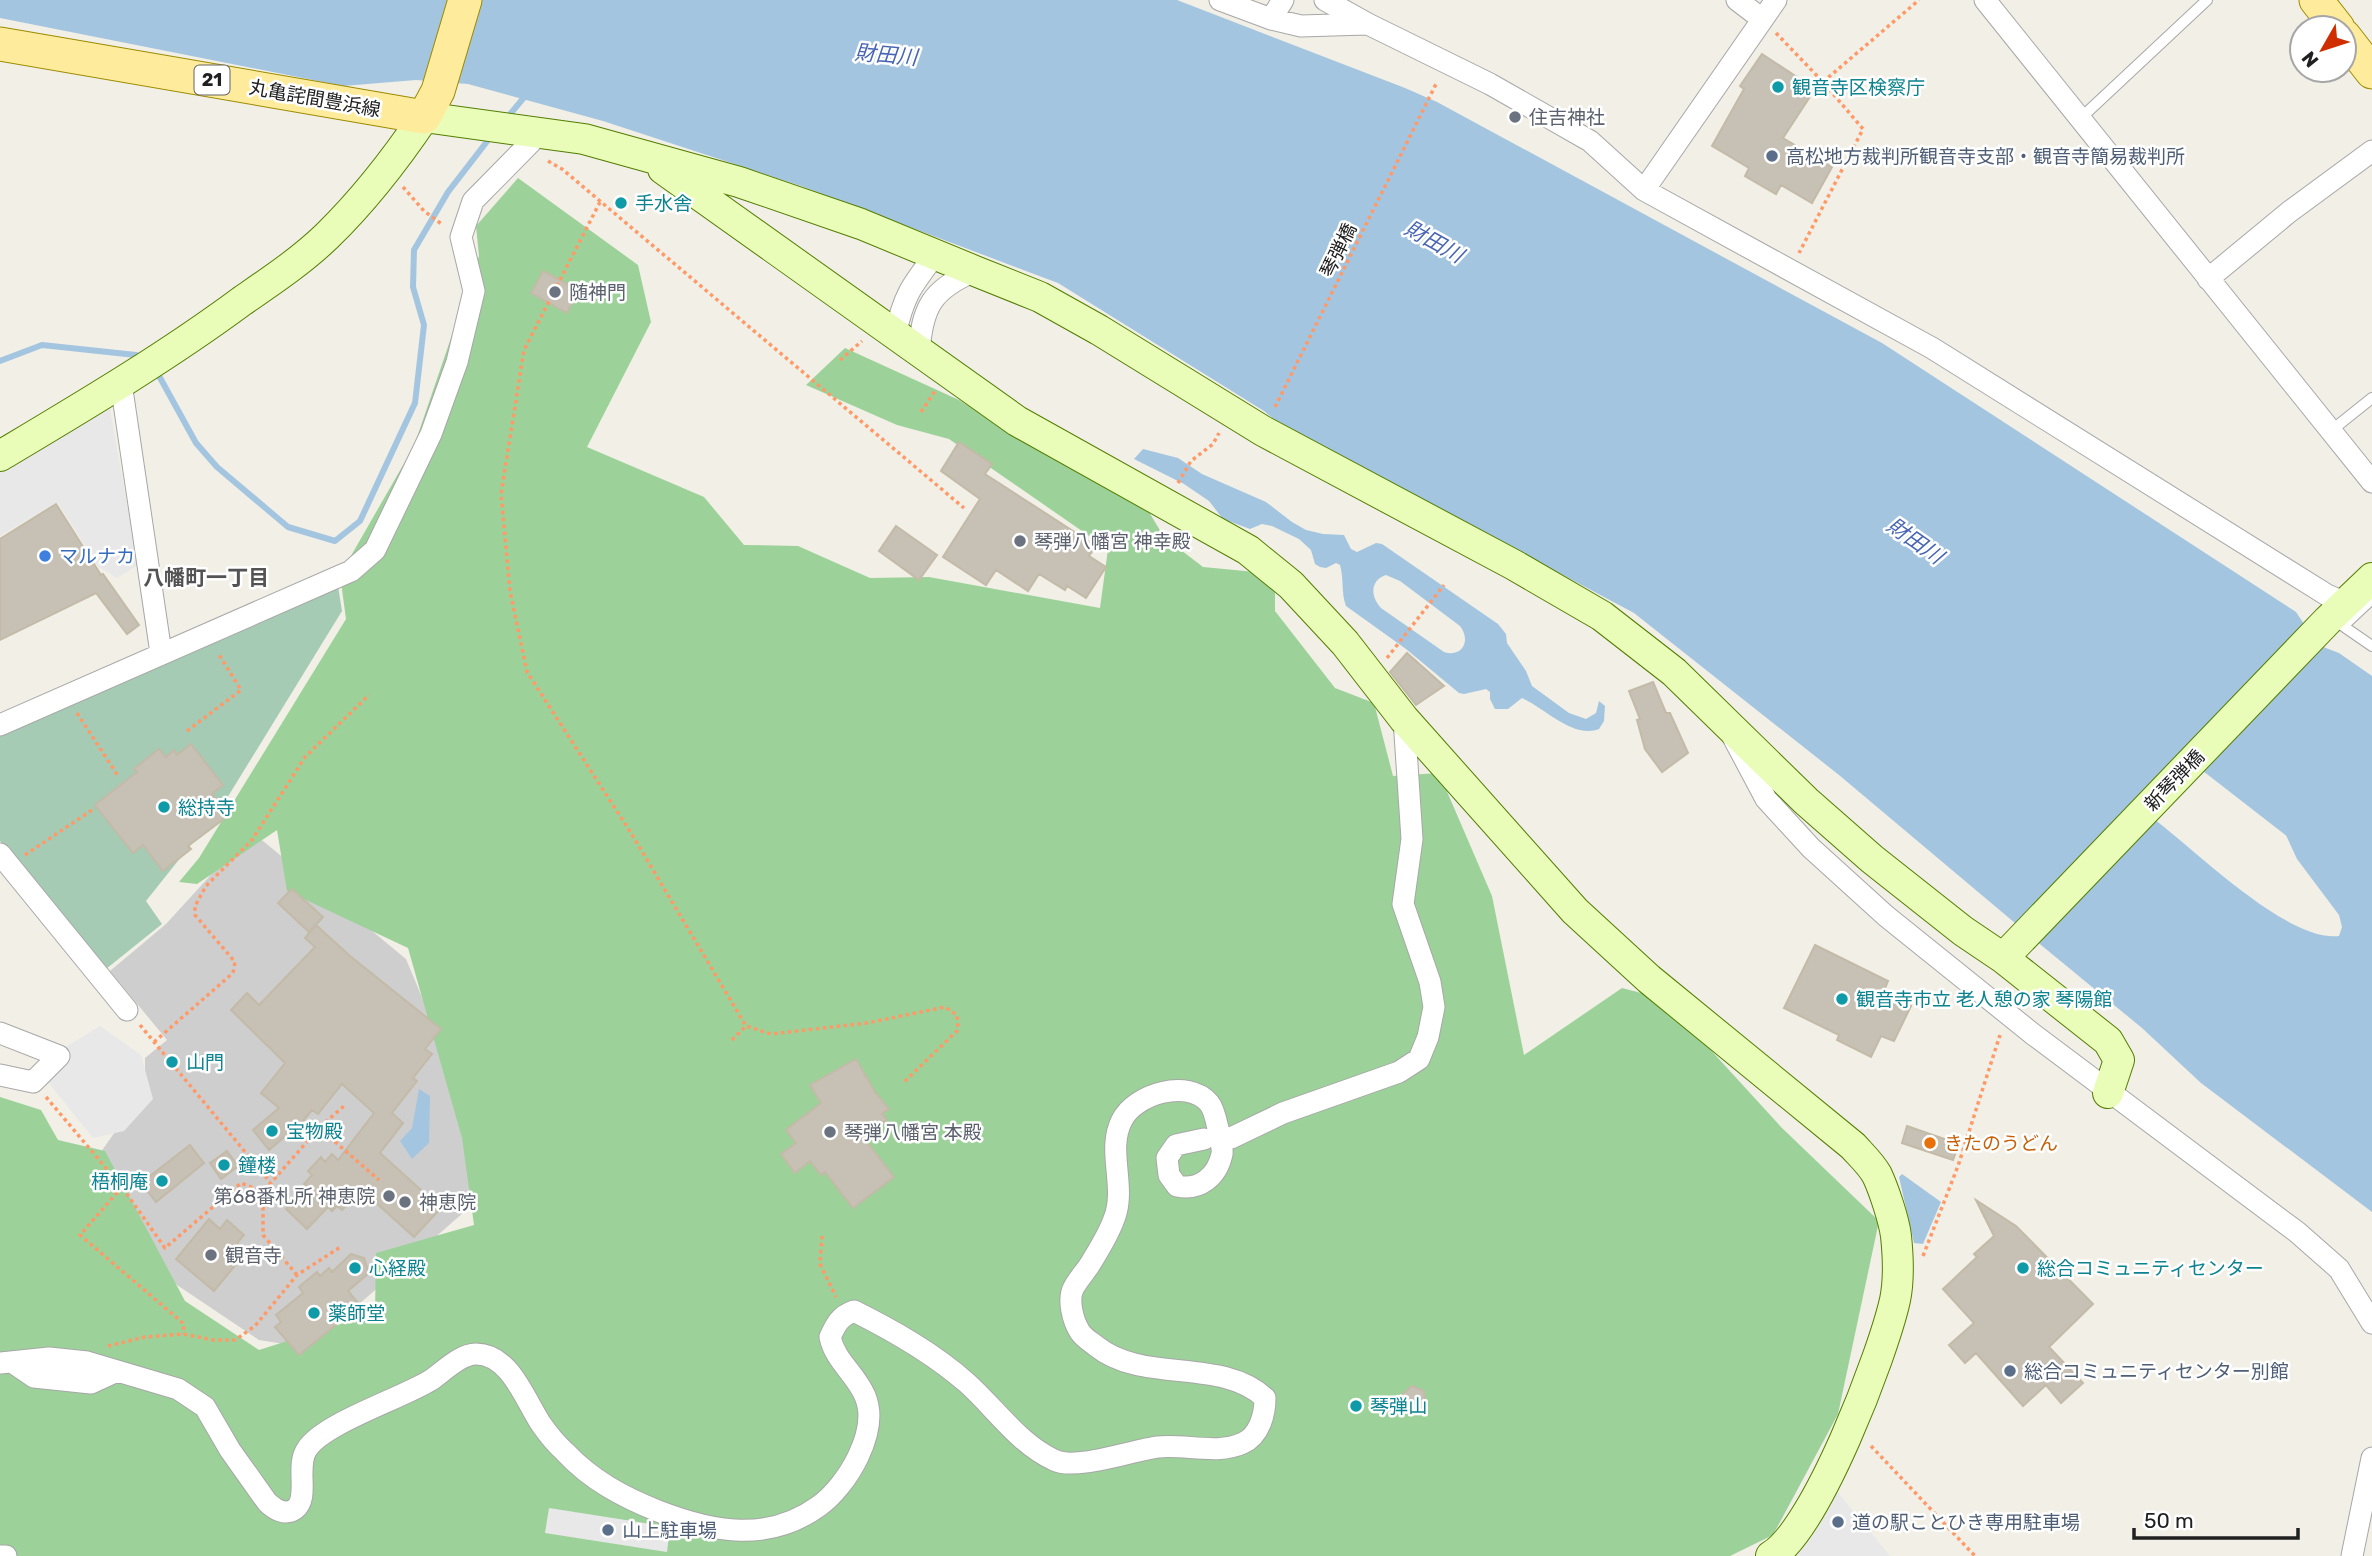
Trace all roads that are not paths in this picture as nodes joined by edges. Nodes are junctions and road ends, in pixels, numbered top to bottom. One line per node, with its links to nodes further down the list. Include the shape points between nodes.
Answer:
1 (464, 0): 17 (main road)
2 (1220, 0): 11 (street)
3 (1283, 0): 11 (street)
4 (1325, 0): 13 (street)
5 (1737, 0): 12 (street)
6 (1776, 0): 12 (street)
7 (1985, 0): 18 (street)
8 (2207, 0): 18 (lane)
9 (2316, 0): 10 (main road)
10 (2327, 14)
11 (1271, 19): 13 (street, via 1301,26)
12 (1762, 19): 22 (street)
13 (1368, 24): 22 (street, via 1490,83 1590,141)
14 (0, 44): 17 (main road, 丸亀詫間豊浜線 / 21)
15 (2358, 54): 16 (main road)
16 (2372, 72)
17 (431, 104): 19 (street, via 474,124); 27 (street, via 388,169 325,238 214,322)
18 (2082, 117): 25 (street)
19 (529, 136): 21 (street, via 584,139); 35 (street, via 473,201 461,237 474,292 457,362 431,434 376,550 351,571)
20 (2372, 151): 25 (street)
21 (643, 154): 23 (street, via 739,182); 26 (street)
22 (1644, 190): 33 (street, via 1932,348)
23 (935, 255): 24 (street); 26 (street, via 910,288 900,312)
24 (975, 271): 26 (street, via 953,280 937,294); 36 (street, via 1040,298 1099,330 1232,413 1602,616)
25 (2208, 279): 29 (street)
26 (907, 344): 37 (street, via 1017,421 1248,550 1291,585)
27 (121, 383): 30 (street); 35 (street)
28 (2372, 398): 29 (lane)
29 (2332, 430): 31 (street)
30 (0, 456)
31 (2372, 482)
32 (2372, 578): 33 (street, 新琴弾橋)
33 (2349, 607): 34 (lane, via 2343,626); 40 (street, 新琴弾橋)
34 (2372, 646)
35 (161, 653): 38 (street)
36 (1724, 718): 40 (street, via 1806,801 1872,859 1963,931); 44 (street, via 1766,799 1811,848 1886,916)
37 (1404, 719): 45 (street, via 1412,839 1403,904 1430,982 1434,1007 1429,1037 1419,1059 1399,1072 1283,1113); 51 (street, via 1575,911 1649,979 1853,1146 1876,1174 1896,1234 1895,1298 1873,1369 1837,1458 1819,1494)
38 (0, 725)
39 (5, 860): 41 (street)
40 (2011, 949): 44 (street, via 2108,1041 2119,1060)
41 (127, 1010)
42 (0, 1033): 43 (street, via 59,1056 33,1082)
43 (0, 1074)
44 (2108, 1093): 47 (street, via 2297,1232 2339,1269)
45 (1231, 1138)
46 (1204, 1139): 49 (street, via 1176,1145 1167,1158 1169,1175 1177,1186 1190,1189 1206,1182 1223,1153 1210,1104 1196,1093 1174,1090 1139,1102 1123,1118 1116,1136 1121,1197 1092,1262 1072,1289 1072,1314 1081,1334 1122,1362 1236,1381 1257,1391 1265,1398 1265,1410 1255,1434 1230,1448 1156,1447 1058,1463 1022,1438 965,1381 905,1337 854,1311 838,1321 831,1337 838,1356 866,1397 867,1431 850,1473 834,1493 800,1517 775,1527 744,1531 689,1524 602,1484 551,1438 503,1365 472,1353 316,1440 302,1457 302,1498 287,1512 267,1502 205,1407 178,1389)
47 (2372, 1323)
48 (6, 1363): 49 (street, via 49,1357); 49 (street, via 34,1377 91,1383)
49 (117, 1370)
50 (2372, 1458): 54 (street)
51 (1776, 1554)
52 (0, 1556): 53 (street)
53 (6, 1556)
54 (2352, 1556)

